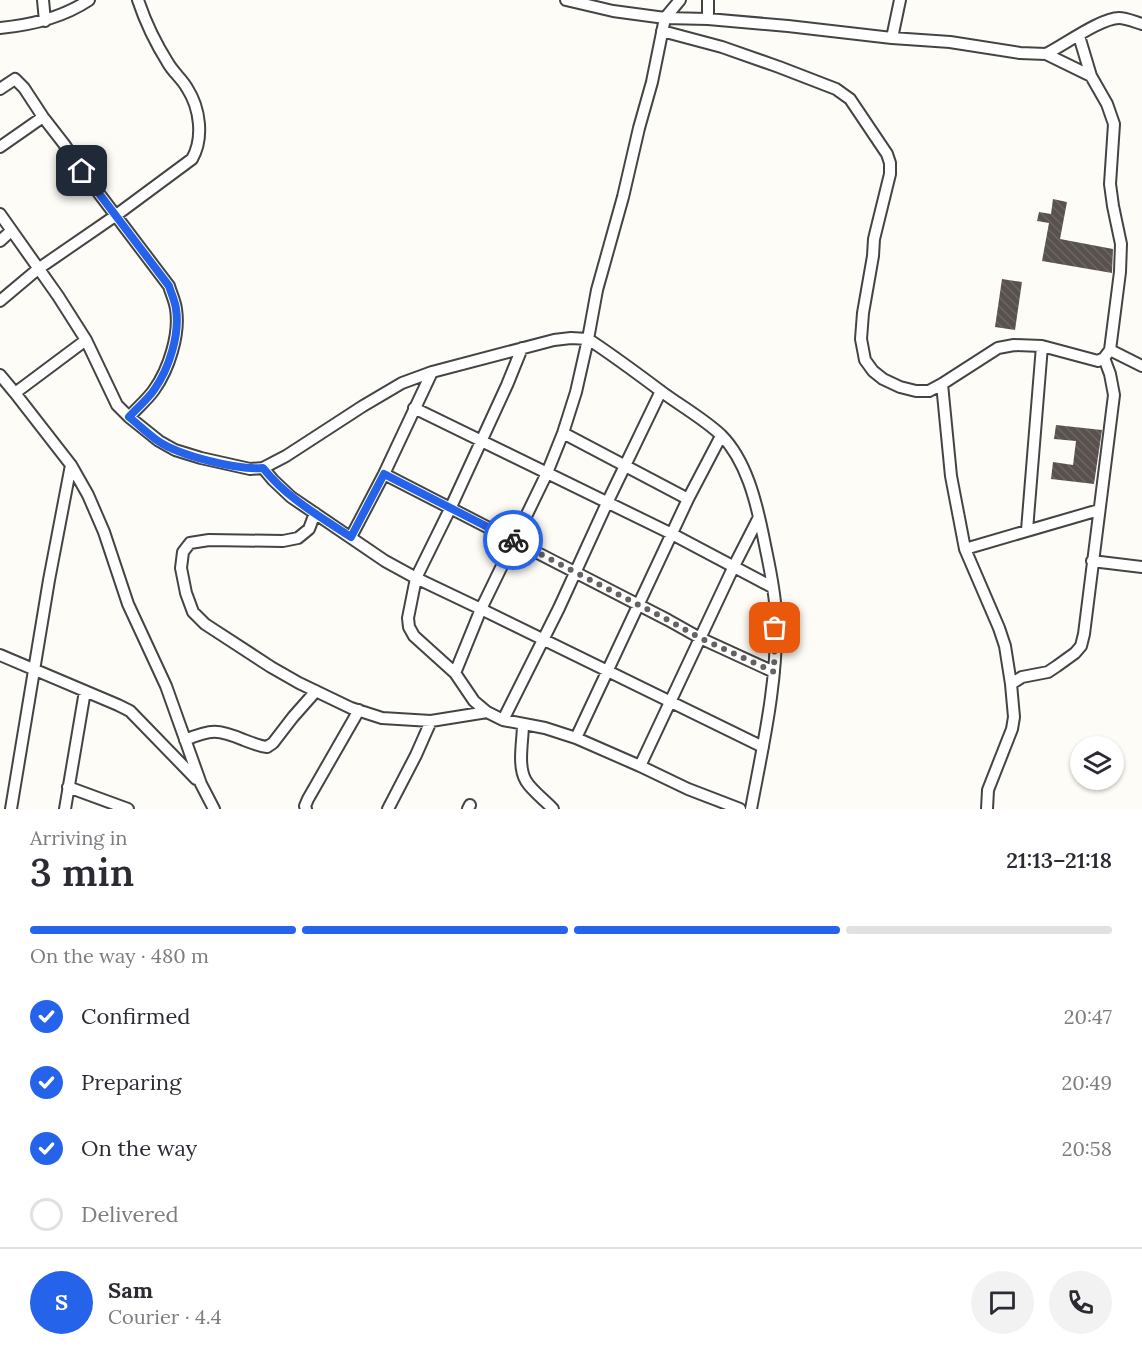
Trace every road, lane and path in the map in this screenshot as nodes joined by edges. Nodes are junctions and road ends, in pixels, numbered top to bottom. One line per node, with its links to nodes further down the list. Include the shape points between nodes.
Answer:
1 (43, 0): 10 (street)
2 (89, 0): 10 (street)
3 (138, 0): 22 (street, via 167,62 193,99 198,150 192,159)
4 (566, 0): 8 (street)
5 (680, 0): 8 (street)
6 (708, 0): 9 (street)
7 (900, 0): 15 (street)
8 (665, 18): 9 (street); 13 (street)
9 (708, 19): 15 (street)
10 (45, 21): 12 (street)
11 (1142, 24): 14 (street, via 1118,18 1097,24)
12 (0, 28)
13 (662, 31): 27 (street); 35 (street, via 779,67 836,89 850,99 890,164 863,313 861,339 865,360 883,379 900,387 929,391)
14 (1079, 36): 16 (street); 17 (street)
15 (892, 38): 16 (street)
16 (1046, 54): 17 (street)
17 (1090, 76): 31 (street, via 1114,124 1110,184 1121,244)
18 (0, 89): 19 (street, via 12,80 17,81)
19 (43, 117): 20 (street); 22 (street)
20 (0, 147)
21 (0, 214): 23 (street)
22 (115, 216): 25 (street); 39 (street, via 169,286 176,308 172,353 164,374)
23 (11, 231): 24 (street); 25 (street)
24 (0, 241)
25 (38, 269): 26 (street); 28 (street)
26 (0, 301)
27 (588, 339): 30 (street, via 554,340); 36 (street); 40 (street)
28 (86, 340): 37 (street); 39 (street, via 117,405)
29 (1042, 346): 31 (street, via 1098,361); 35 (street, via 998,348); 54 (street)
30 (522, 348): 33 (street); 42 (street)
31 (1107, 354): 32 (street); 51 (street, via 1114,394)
32 (1142, 366)
33 (432, 372): 38 (street); 45 (street, via 402,383)
34 (0, 375): 37 (street)
35 (942, 384): 58 (street, via 951,476)
36 (661, 391): 41 (street); 44 (street)
37 (15, 393): 43 (street)
38 (414, 408): 42 (street); 47 (street)
39 (129, 417): 45 (street, via 175,450 250,469)
40 (563, 433): 44 (street); 46 (street)
41 (721, 436): 48 (street); 53 (street, via 740,462)
42 (481, 441): 46 (street); 50 (street)
43 (72, 465): 70 (street); 84 (street, via 97,514 128,603 166,686)
44 (625, 465): 48 (street); 49 (street)
45 (263, 468): 52 (street, via 291,497)
46 (547, 473): 49 (street); 57 (street)
47 (384, 474): 50 (street); 56 (street)
48 (688, 499): 55 (street)
49 (607, 503): 55 (street); 62 (street)
50 (450, 509): 57 (street); 63 (street)
51 (1099, 510): 54 (street); 59 (street)
52 (315, 513): 56 (street); 76 (street, via 309,529 298,538 190,543 183,552 181,568 193,612 205,624)
53 (759, 518): 60 (street); 64 (street)
54 (1027, 530): 58 (street)
55 (672, 534): 60 (street); 65 (street)
56 (351, 537): 63 (street)
57 (514, 541): 62 (street); 66 (street)
58 (965, 549): 74 (street, via 999,628)
59 (1092, 561): 61 (street); 74 (street, via 1081,646 1048,672 1027,675)
60 (734, 566): 64 (street); 67 (street)
61 (1142, 567)
62 (576, 573): 65 (street); 68 (street)
63 (416, 578): 66 (street); 73 (street, via 409,627)
64 (772, 586): 72 (street, via 776,615)
65 (638, 604): 67 (street); 71 (street)
66 (481, 609): 68 (street); 73 (street)
67 (700, 638): 72 (street); 77 (street)
68 (543, 640): 71 (street); 80 (street)
69 (0, 655): 70 (street)
70 (33, 669): 75 (street); 89 (street)
71 (608, 670): 77 (street); 83 (street)
72 (774, 672): 85 (street)
73 (455, 673): 79 (street, via 474,701)
74 (1011, 684): 98 (street, via 1012,729 988,790)
75 (85, 691): 87 (street, via 130,711); 88 (street)
76 (316, 691): 78 (street); 84 (street, via 267,747 226,732 211,731)
77 (670, 702): 85 (street); 86 (street)
78 (359, 710): 81 (street, via 382,718); 93 (street)
79 (487, 712): 80 (street); 81 (street)
80 (503, 720): 82 (street)
81 (431, 721): 94 (street)
82 (523, 724): 83 (street); 95 (street, via 523,774)
83 (576, 738): 86 (street)
84 (184, 740): 87 (street)
85 (763, 747): 97 (street)
86 (640, 766): 96 (street)
87 (201, 784): 92 (street)
88 (68, 787): 90 (street); 91 (street)
89 (11, 809)
90 (65, 809)
91 (128, 809)
92 (214, 809)
93 (306, 809)
94 (388, 809)
95 (553, 809)
96 (740, 809)
97 (751, 809)
98 (987, 809)

